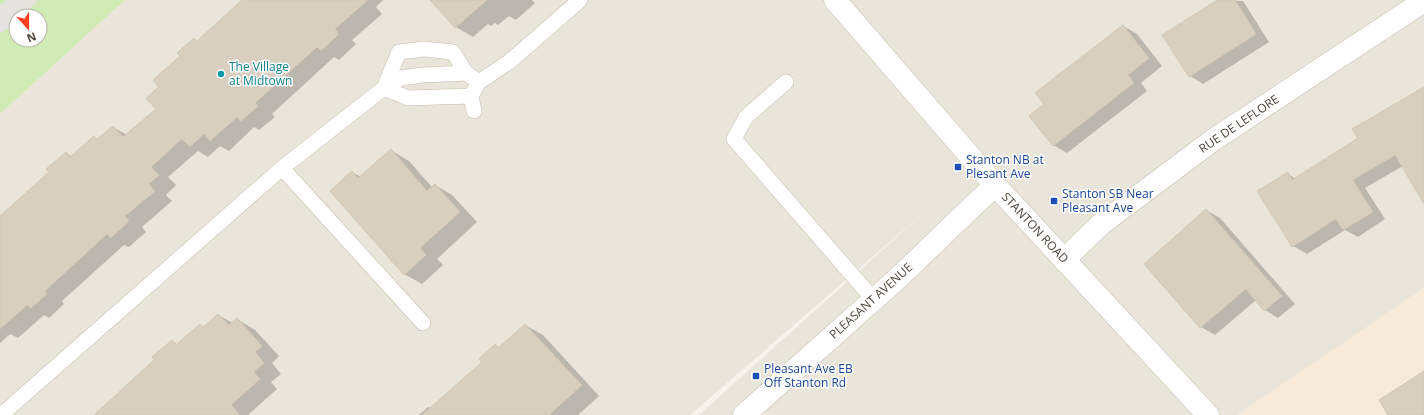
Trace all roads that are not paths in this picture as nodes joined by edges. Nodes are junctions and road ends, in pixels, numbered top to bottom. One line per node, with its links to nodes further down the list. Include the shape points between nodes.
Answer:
1 (580, 0): 5 (lane, via 509,62)
2 (835, 0): 11 (street, STANTON ROAD)
3 (1424, 1): 12 (street, RUE DE LEFLORE, via 1213,140 1101,224)
4 (466, 73): 5 (lane); 7 (lane, via 401,78); 7 (lane, via 453,52 424,49 399,52)
5 (479, 82): 8 (lane)
6 (786, 82): 13 (lane, via 746,117 734,138)
7 (384, 88): 8 (lane, via 408,98); 10 (lane)
8 (471, 96): 9 (lane)
9 (474, 111)
10 (282, 168): 14 (lane); 15 (lane)
11 (996, 185): 12 (street, STANTON ROAD); 13 (street, PLEASANT AVENUE)
12 (1064, 260): 17 (street, STANTON ROAD)
13 (874, 300): 16 (street, PLEASANT AVENUE)
14 (423, 323)
15 (0, 415)
16 (744, 415)
17 (1208, 415)

